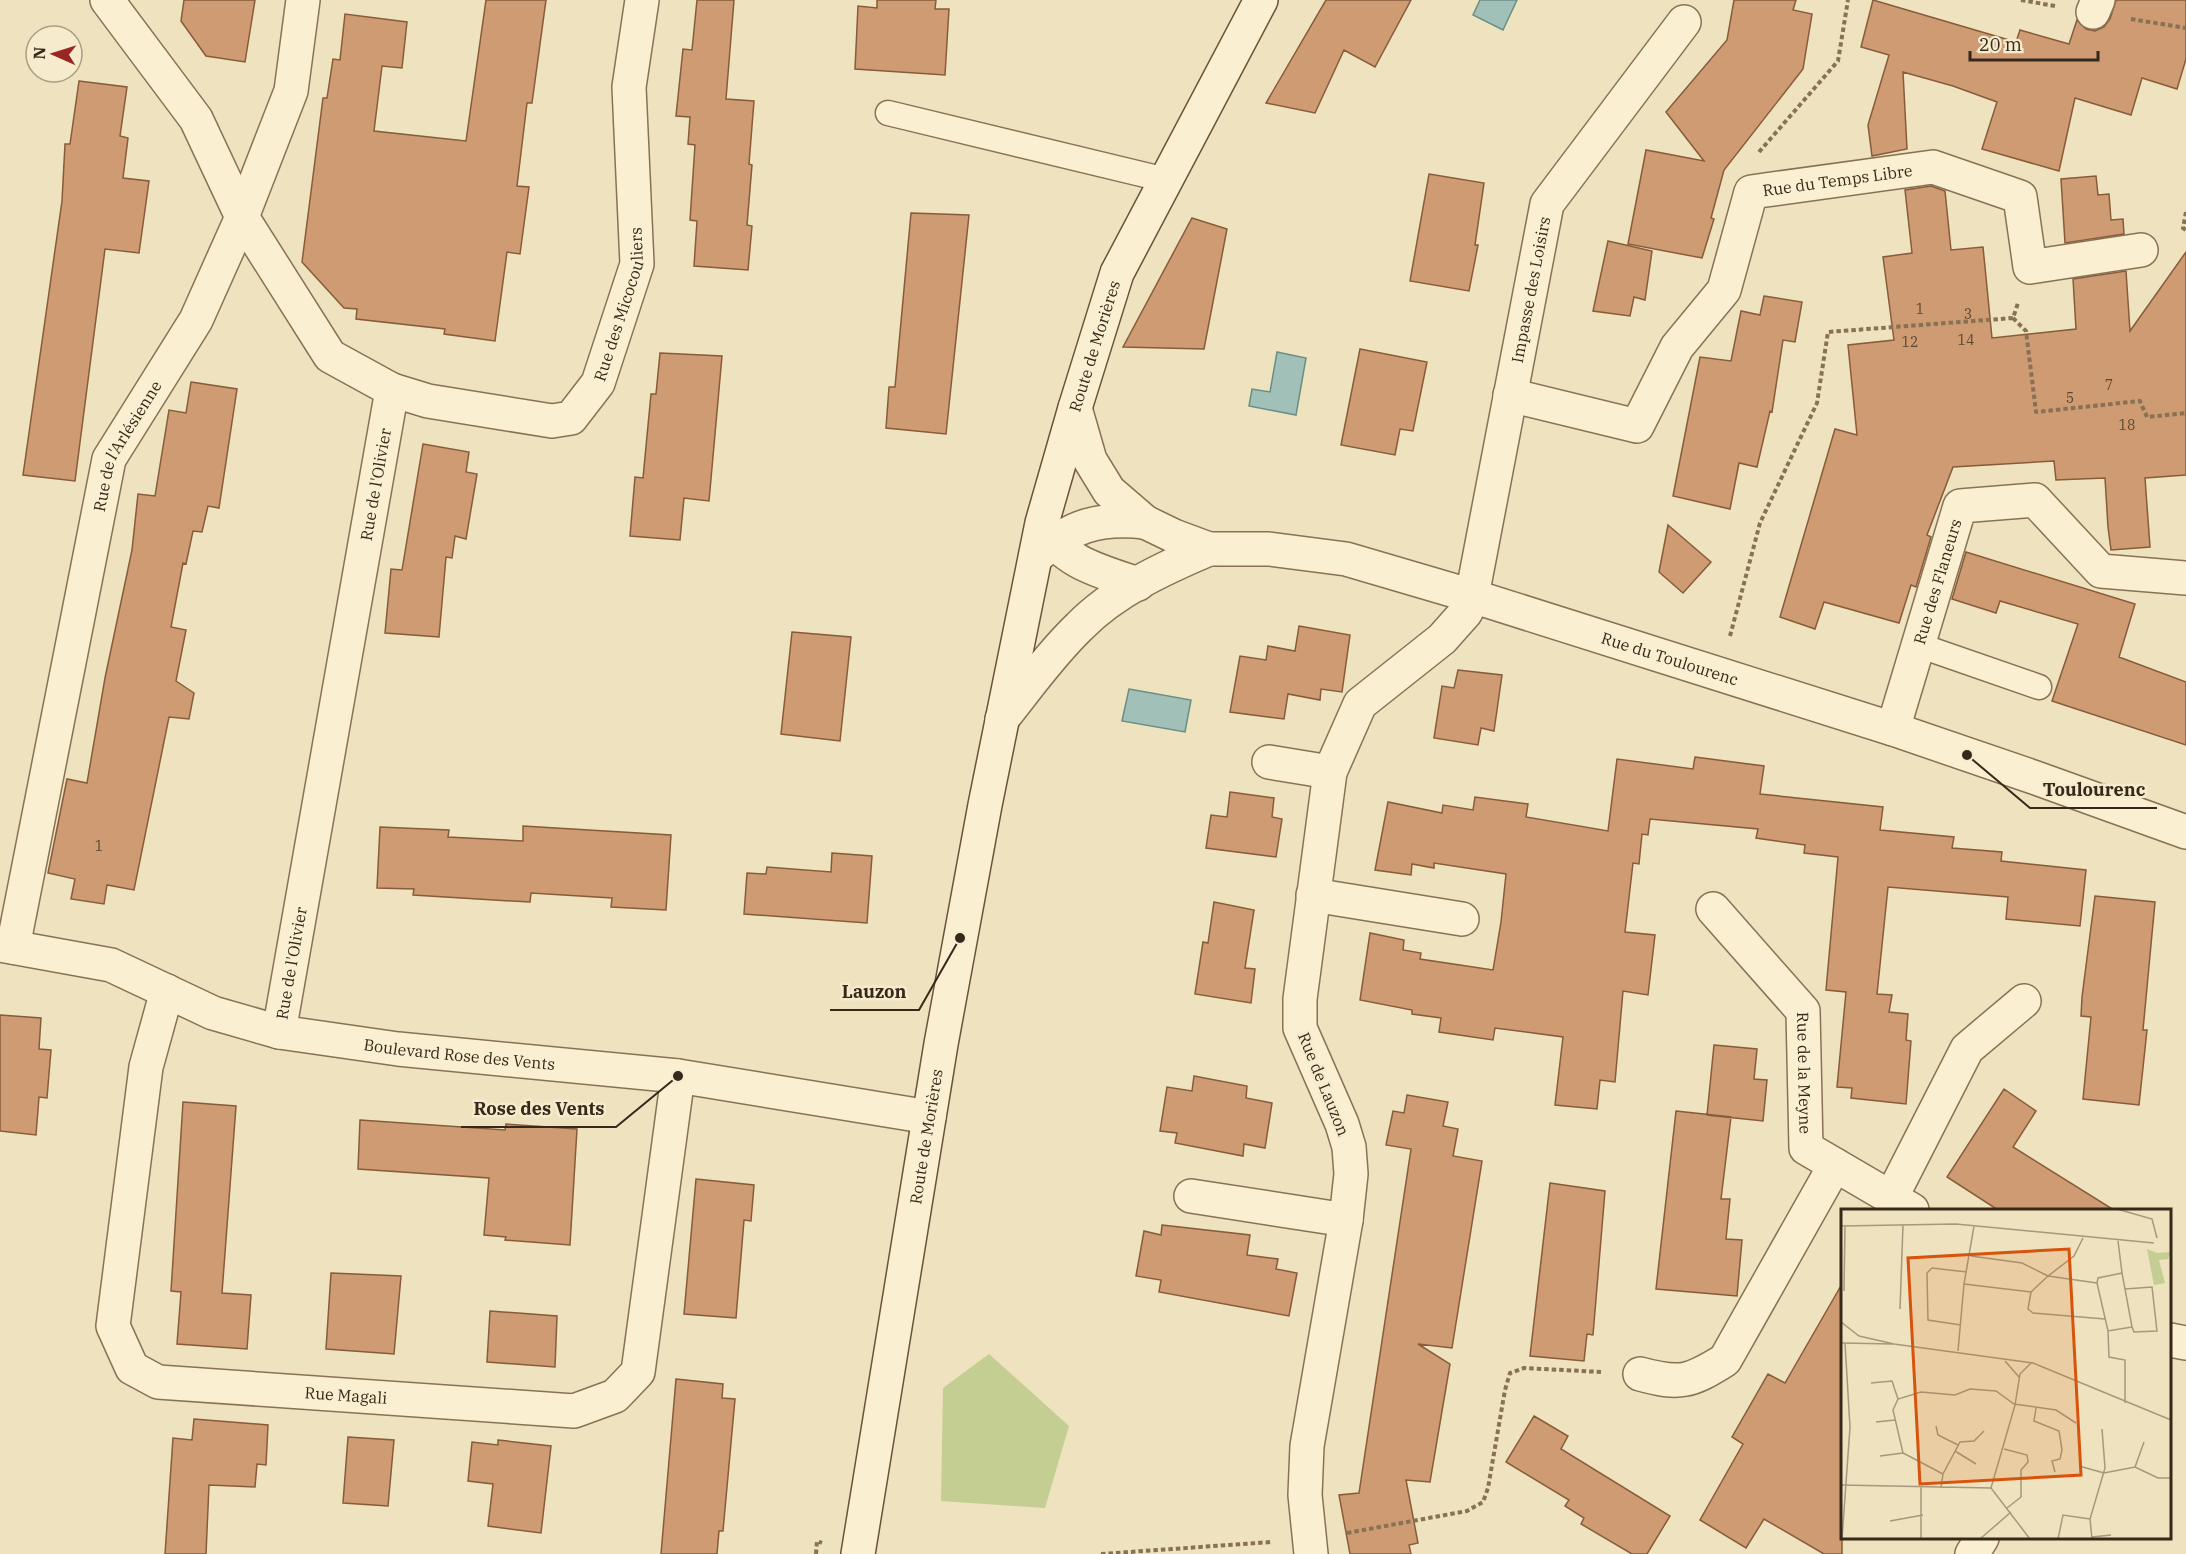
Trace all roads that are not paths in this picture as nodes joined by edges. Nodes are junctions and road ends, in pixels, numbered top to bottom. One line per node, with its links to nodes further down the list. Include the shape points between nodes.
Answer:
1 (107, 0): 8 (street, via 196,118)
2 (303, 0): 8 (street, via 291,91)
3 (642, 0): 10 (street, Rue des Micocouliers, via 629,87 637,264 598,382 571,418 552,421 428,401)
4 (1261, 0): 7 (street, Route de Morières)
5 (1684, 22): 11 (street, Impasse des Loisirs, via 1547,204)
6 (888, 113): 7 (lane)
7 (1166, 180): 12 (street, Route de Morières, via 1117,273)
8 (243, 217): 10 (street, via 330,356); 29 (street, Rue de l'Arlésienne, via 196,320 109,459)
9 (2141, 250): 11 (street, Rue du Temps Libre, via 2030,267 2020,197 1933,167 1751,192 1724,290 1677,347 1637,426)
10 (392, 390): 32 (street, Rue de l'Olivier)
11 (1510, 396): 18 (street, Impasse des Loisirs)
12 (1075, 408): 13 (street, Rue du Toulourenc, via 1090,460 1109,491); 14 (street, Route de Morières)
13 (1145, 522): 14 (street, Rue du Toulourenc, via 1096,522); 15 (street, Rue du Toulourenc)
14 (1044, 540): 17 (street, via 1078,562); 21 (street, Route de Morières)
15 (1209, 549): 17 (street, Route de Morières); 18 (street, Rue du Toulourenc, via 1269,549 1346,559)
16 (2186, 578): 19 (street, Rue des Flaneurs, via 2101,571 2035,500 1960,506)
17 (1138, 584): 21 (street, Route de Morières, via 1080,625)
18 (1472, 596): 22 (street, Rue du Toulourenc); 24 (street, Rue de Lauzon, via 1466,612 1442,639 1360,704)
19 (1918, 645): 20 (lane); 22 (street, Rue des Flaneurs)
20 (2039, 687)
21 (1002, 719): 34 (street, Route de Morières)
22 (1893, 729): 25 (street, Rue du Toulourenc)
23 (1269, 762): 24 (street)
24 (1330, 772): 26 (street, Rue de Lauzon)
25 (2186, 832)
26 (1313, 895): 28 (street); 38 (street, Rue de Lauzon, via 1300,1028 1349,1147 1351,1174)
27 (1713, 909): 35 (street, Rue de la Meyne, via 1803,1011 1806,1149)
28 (1462, 919)
29 (7, 946): 30 (street, Boulevard Rose des Vents, via 111,965)
30 (167, 991): 32 (street, Boulevard Rose des Vents, via 213,1013); 33 (street, Rue Magali, via 146,1067 113,1326 132,1368 158,1382 574,1411 615,1396 638,1372)
31 (2024, 1001): 37 (street, via 1967,1049)
32 (279, 1032): 33 (street, Boulevard Rose des Vents, via 398,1049)
33 (678, 1076): 34 (street, Boulevard Rose des Vents)
34 (929, 1117): 44 (street, Route de Morières)
35 (1835, 1165): 37 (street, Rue de la Meyne); 41 (street, via 1725,1360 1698,1377 1667,1382)
36 (1191, 1196): 38 (street)
37 (1901, 1204)
38 (1346, 1220): 43 (street, Rue de Lauzon, via 1307,1446 1305,1495)
39 (2171, 1340): 40 (street)
40 (2186, 1343)
41 (1640, 1374)
42 (1981, 1539): 45 (street)
43 (1310, 1547)
44 (858, 1554)
45 (1972, 1554)

